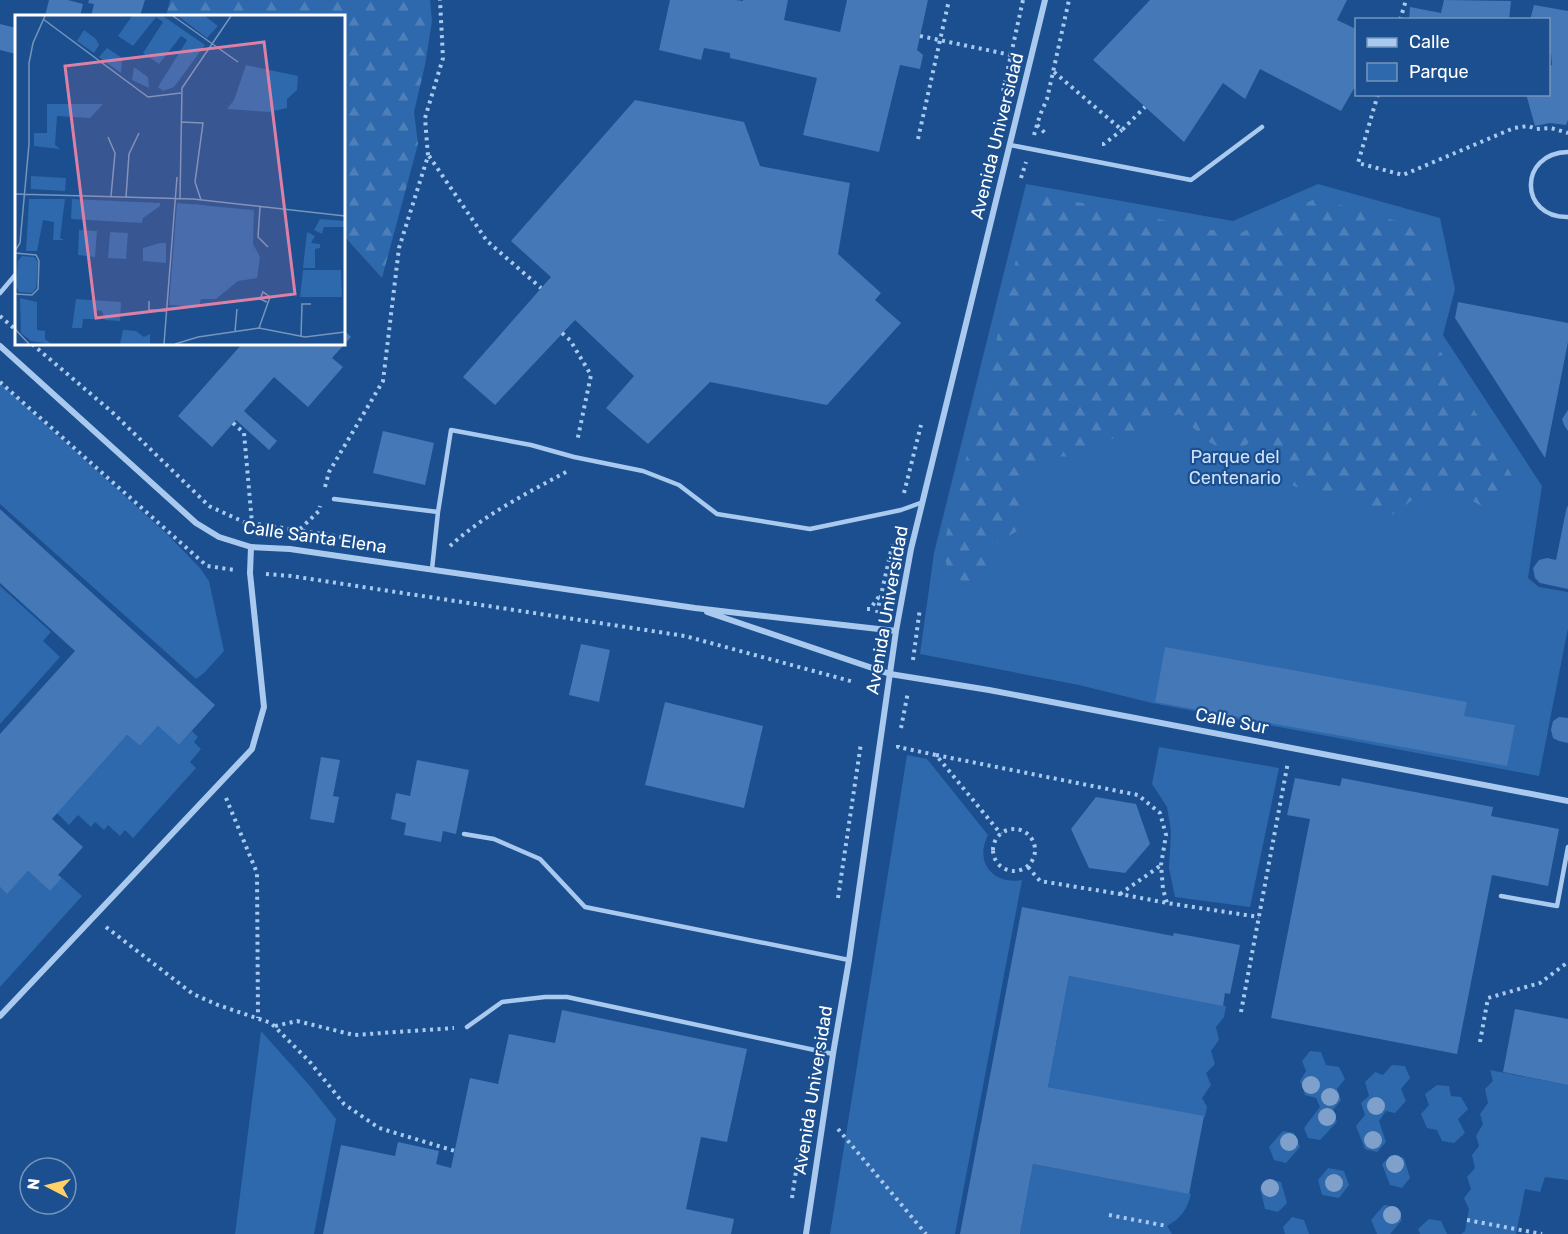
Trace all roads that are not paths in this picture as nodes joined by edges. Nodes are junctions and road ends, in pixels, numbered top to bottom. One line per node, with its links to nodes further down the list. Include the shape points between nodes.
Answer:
1 (1045, 0): 3 (street, Avenida Universidad)
2 (1262, 127): 3 (lane, via 1191,180)
3 (1010, 145): 10 (street, Avenida Universidad)
4 (1568, 152): 5 (lane, via 1545,158 1531,179 1537,204 1546,213)
5 (1568, 217)
6 (15, 275): 7 (lane)
7 (0, 293)
8 (0, 346): 12 (street, Calle Santa Elena, via 196,523 219,537)
9 (334, 498): 11 (lane)
10 (923, 502): 11 (lane, via 810,529 717,514 679,485 643,471 451,430); 15 (street, Avenida Universidad)
11 (438, 512): 13 (lane)
12 (251, 547): 13 (street, Calle Santa Elena); 22 (street, via 250,573 264,707 252,749)
13 (432, 569): 14 (street, Calle Santa Elena)
14 (695, 608): 15 (street, Calle Santa Elena); 16 (street, Calle Santa Elena)
15 (896, 631): 16 (street, Avenida Universidad)
16 (890, 674): 17 (street, Calle Sur); 21 (street, Avenida Universidad)
17 (1568, 801)
18 (464, 834): 21 (lane, via 494,839 540,859 585,907)
19 (1568, 847): 20 (lane, via 1557,906)
20 (1501, 896)
21 (849, 960): 24 (street, Avenida Universidad)
22 (0, 1016)
23 (467, 1027): 24 (lane, via 502,1002 567,997)
24 (832, 1054): 25 (street, Avenida Universidad)
25 (806, 1234)

